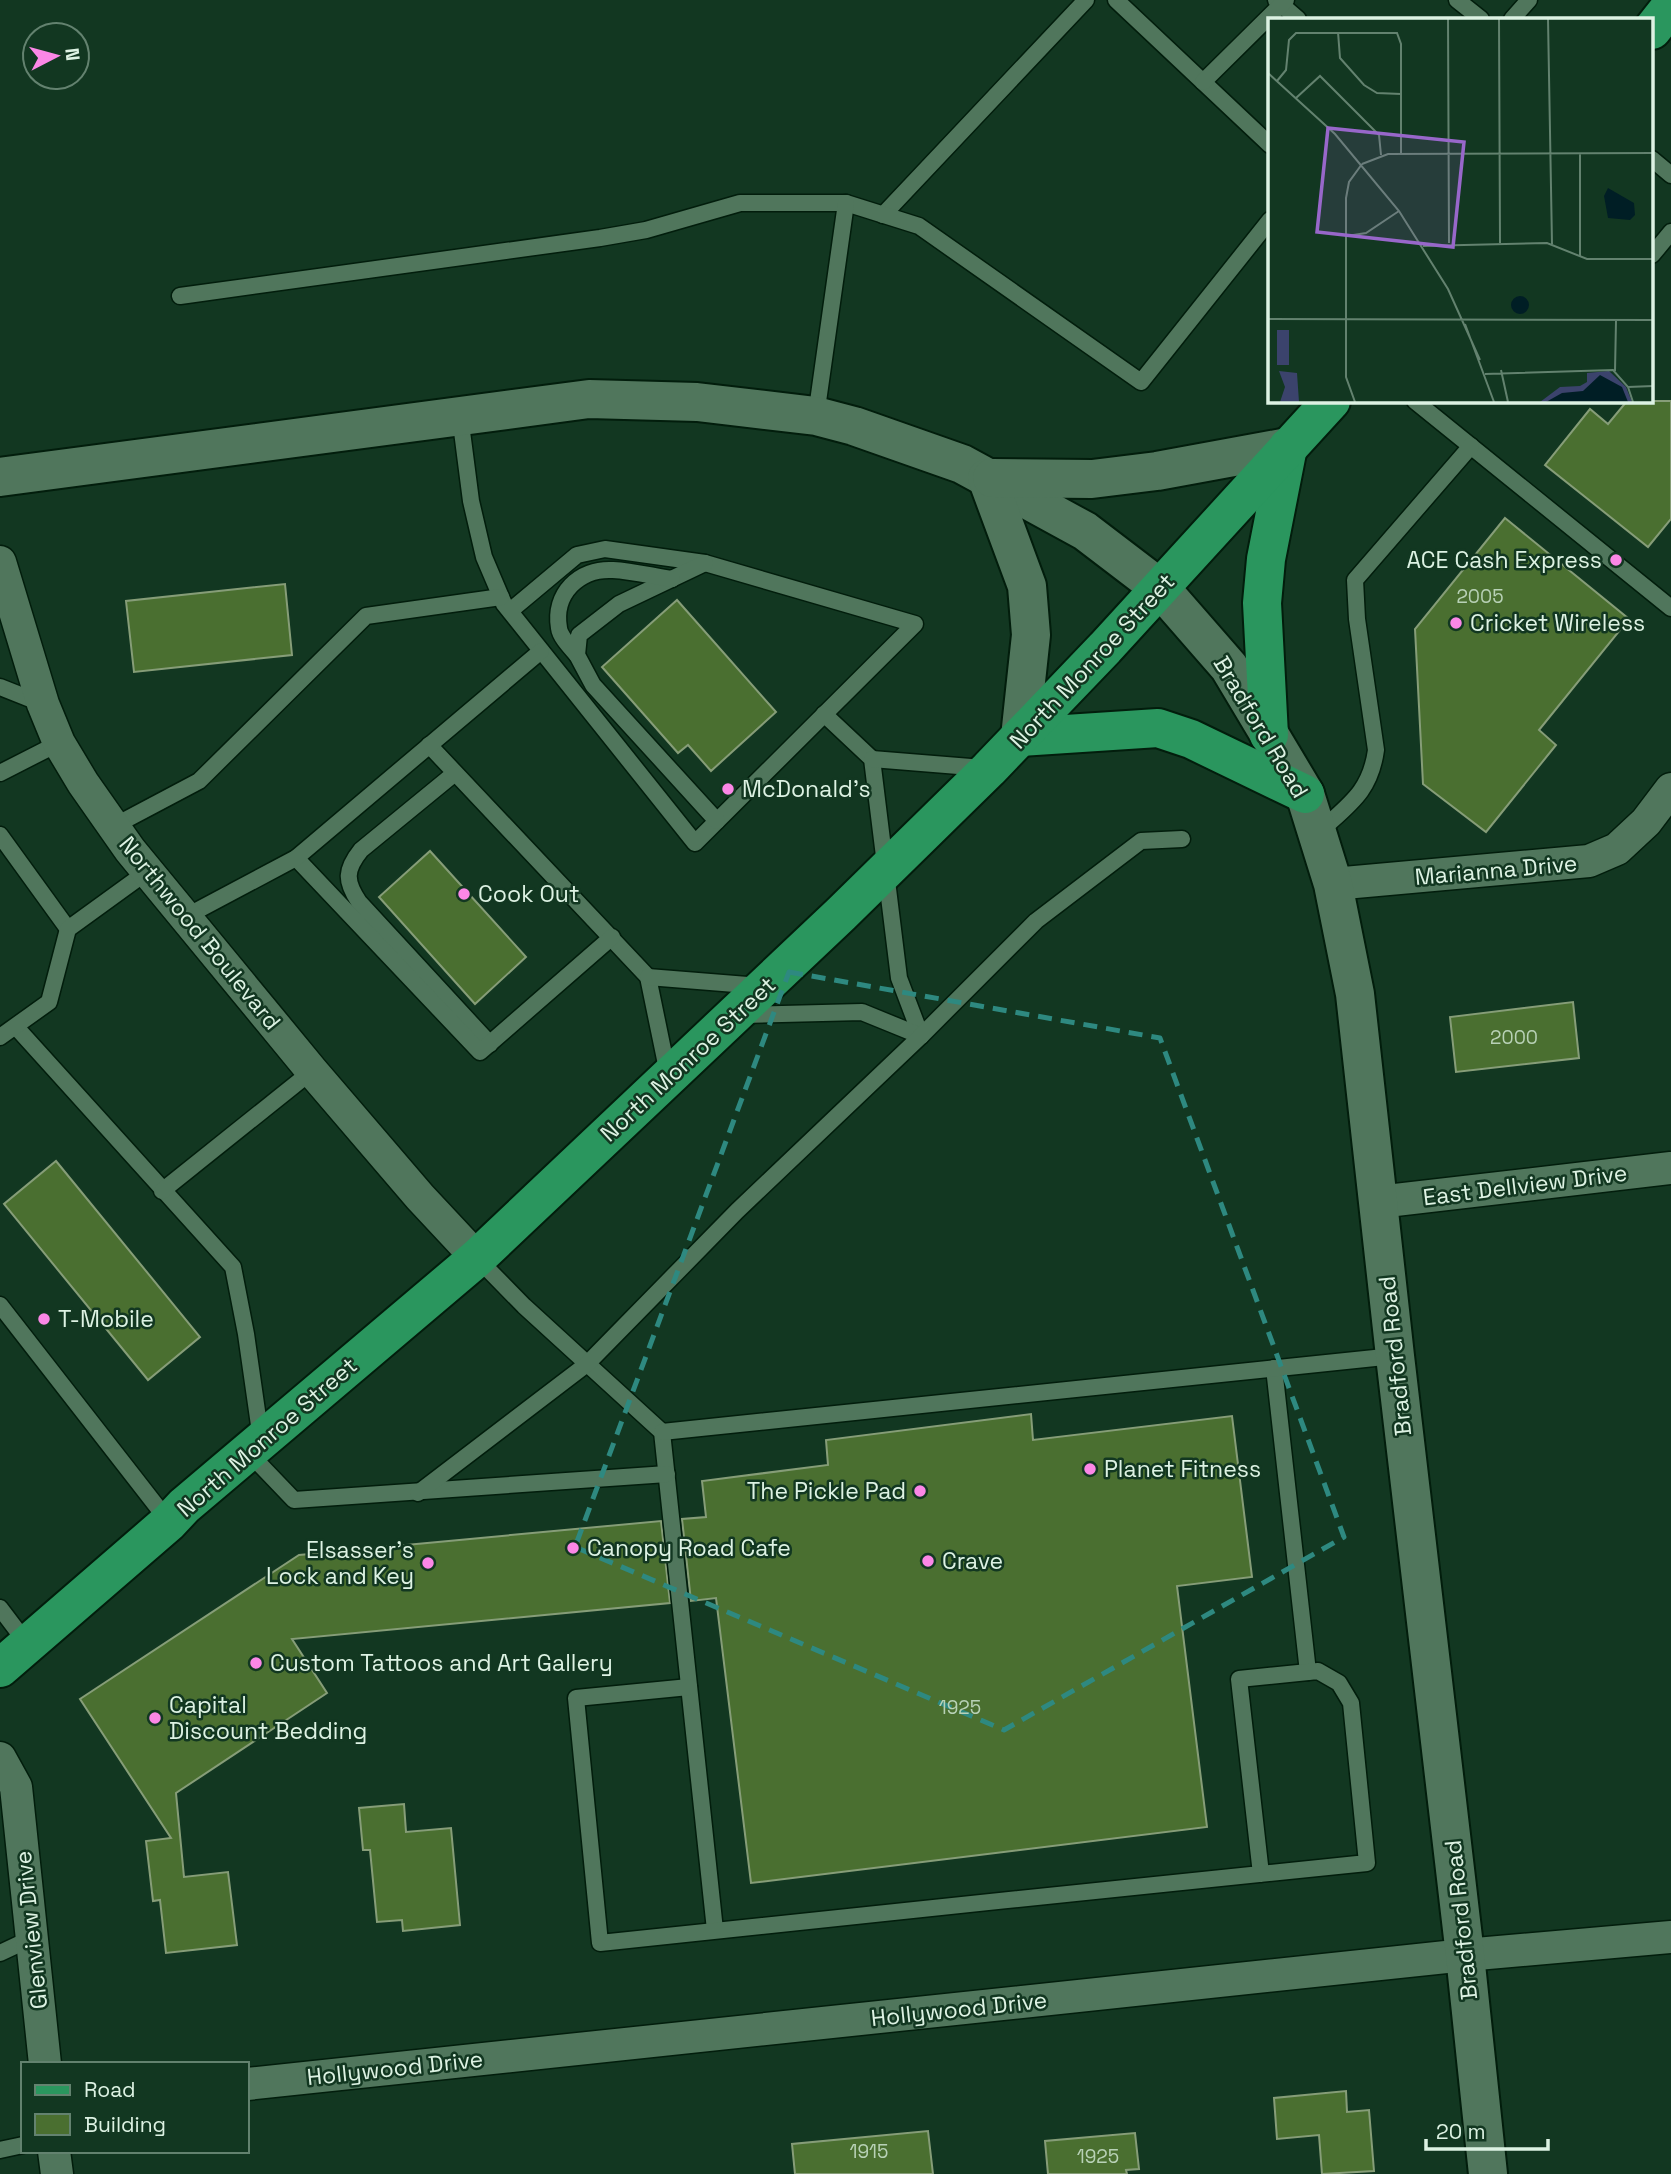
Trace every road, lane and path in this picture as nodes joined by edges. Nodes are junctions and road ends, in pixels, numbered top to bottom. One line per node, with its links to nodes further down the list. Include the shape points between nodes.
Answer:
1 (1086, 0): 16 (lane)
2 (1116, 0): 11 (lane)
3 (1457, 0): 8 (lane)
4 (1529, 0): 9 (lane)
5 (1281, 1): 7 (lane); 11 (lane)
6 (1671, 6): 10 (main road)
7 (1297, 18)
8 (1480, 18)
9 (1513, 18)
10 (1654, 27)
11 (1203, 82): 12 (lane)
12 (1268, 143)
13 (1654, 161): 14 (lane)
14 (1671, 175)
15 (846, 203): 16 (lane); 20 (lane, via 740,203 600,238); 24 (lane)
16 (883, 215): 17 (lane, via 919,226 1141,382)
17 (1268, 223)
18 (1671, 232): 19 (lane)
19 (1654, 253)
20 (180, 296)
21 (1330, 402): 26 (main road, North Monroe Street)
22 (1416, 402): 25 (lane)
23 (460, 416): 24 (main road, Bradford Road, via 589,399 697,402); 27 (main road, Bradford Road); 33 (lane, via 484,557)
24 (816, 416): 28 (main road, Bradford Road, via 962,464)
25 (1471, 446): 34 (lane); 52 (lane, via 1355,580 1376,750 1374,767 1362,792)
26 (1288, 447): 28 (main road, via 1092,479); 32 (main road, North Monroe Street); 40 (main road, via 1262,603)
27 (0, 477)
28 (987, 478): 32 (main road, Bradford Road, via 1085,531); 41 (main road, via 1027,586 1031,635)
29 (0, 562): 38 (street, Northwood Boulevard)
30 (705, 563): 31 (lane); 33 (lane, via 605,549 577,555); 39 (lane, via 915,624)
31 (672, 579): 36 (lane, via 609,611 579,635); 36 (lane, via 611,569 571,583 560,603 559,630)
32 (1161, 589): 40 (main road, Bradford Road, via 1229,667); 41 (main road, North Monroe Street)
33 (505, 604): 35 (lane); 51 (lane, via 366,617 199,781)
34 (1671, 608)
35 (541, 651): 43 (lane); 50 (lane, via 695,843)
36 (576, 655): 50 (lane, via 593,685)
37 (0, 687): 38 (lane)
38 (43, 704): 42 (street, Northwood Boulevard)
39 (824, 714): 44 (lane); 50 (lane)
40 (1269, 734): 49 (main road, Bradford Road)
41 (1020, 737): 45 (main road, North Monroe Street); 49 (main road, via 1158,728)
42 (59, 743): 46 (lane); 51 (street, Northwood Boulevard)
43 (429, 745): 47 (lane); 55 (lane)
44 (872, 759): 45 (lane); 57 (lane)
45 (989, 769): 57 (main road, North Monroe Street)
46 (0, 772)
47 (455, 773): 61 (lane); 68 (lane, via 361,850 352,860 349,887)
48 (1671, 789): 58 (street, Marianna Drive, via 1617,849 1589,861)
49 (1305, 794): 52 (main road, Bradford Road)
50 (717, 821)
51 (114, 826): 56 (street, Northwood Boulevard)
52 (1316, 834): 58 (main road, Bradford Road)
53 (0, 835): 60 (lane)
54 (1182, 839): 66 (lane, via 1141,841 1036,921)
55 (296, 858): 59 (lane); 68 (lane, via 480,1052)
56 (148, 871): 59 (street, Northwood Boulevard); 60 (lane)
57 (886, 871): 63 (main road, North Monroe Street); 66 (lane, via 899,978)
58 (1333, 884): 73 (main road, Bradford Road, via 1355,993)
59 (185, 916): 69 (street, Northwood Boulevard)
60 (68, 929): 65 (lane, via 49,1002)
61 (612, 937): 62 (lane); 68 (lane)
62 (648, 977): 63 (lane); 70 (lane)
63 (766, 986): 64 (main road, North Monroe Street)
64 (734, 1015): 66 (lane, via 862,1012); 70 (main road, North Monroe Street)
65 (16, 1027): 67 (lane); 72 (lane)
66 (921, 1036): 77 (lane, via 737,1210)
67 (0, 1037)
68 (490, 1044)
69 (312, 1071): 72 (lane); 74 (street, Northwood Boulevard)
70 (669, 1077): 74 (main road, North Monroe Street)
71 (1671, 1168): 73 (street, East Dellview Drive)
72 (162, 1191): 80 (lane, via 233,1267 246,1334)
73 (1378, 1202): 76 (main road, Bradford Road)
74 (477, 1258): 77 (lane); 80 (main road, North Monroe Street)
75 (0, 1305): 83 (lane)
76 (1395, 1356): 78 (lane); 94 (main road, Bradford Road)
77 (587, 1364): 79 (lane); 82 (lane)
78 (1274, 1368): 79 (lane); 86 (lane)
79 (662, 1432): 81 (lane)
80 (255, 1446): 82 (lane, via 295,1500); 83 (main road, North Monroe Street)
81 (667, 1474): 82 (lane); 87 (lane)
82 (418, 1493)
83 (169, 1522): 85 (main road, North Monroe Street)
84 (0, 1608): 85 (lane)
85 (14, 1657)
86 (1308, 1672): 89 (lane, via 1239,1679); 89 (lane, via 1318,1671 1339,1683 1350,1703 1367,1863)
87 (689, 1686): 90 (lane); 90 (lane, via 576,1699 600,1942)
88 (0, 1758): 92 (street, Glenview Drive, via 16,1787)
89 (1261, 1874): 90 (lane)
90 (715, 1930)
91 (1671, 1937): 94 (street, Hollywood Drive)
92 (32, 1938): 93 (lane); 95 (street, Glenview Drive)
93 (0, 1954)
94 (1465, 1955): 96 (street, Hollywood Drive); 101 (main road, Bradford Road)
95 (45, 2062)
96 (248, 2084)
97 (21, 2145): 98 (lane)
98 (0, 2150)
99 (54, 2153): 100 (street)
100 (57, 2174)
101 (1488, 2174)

